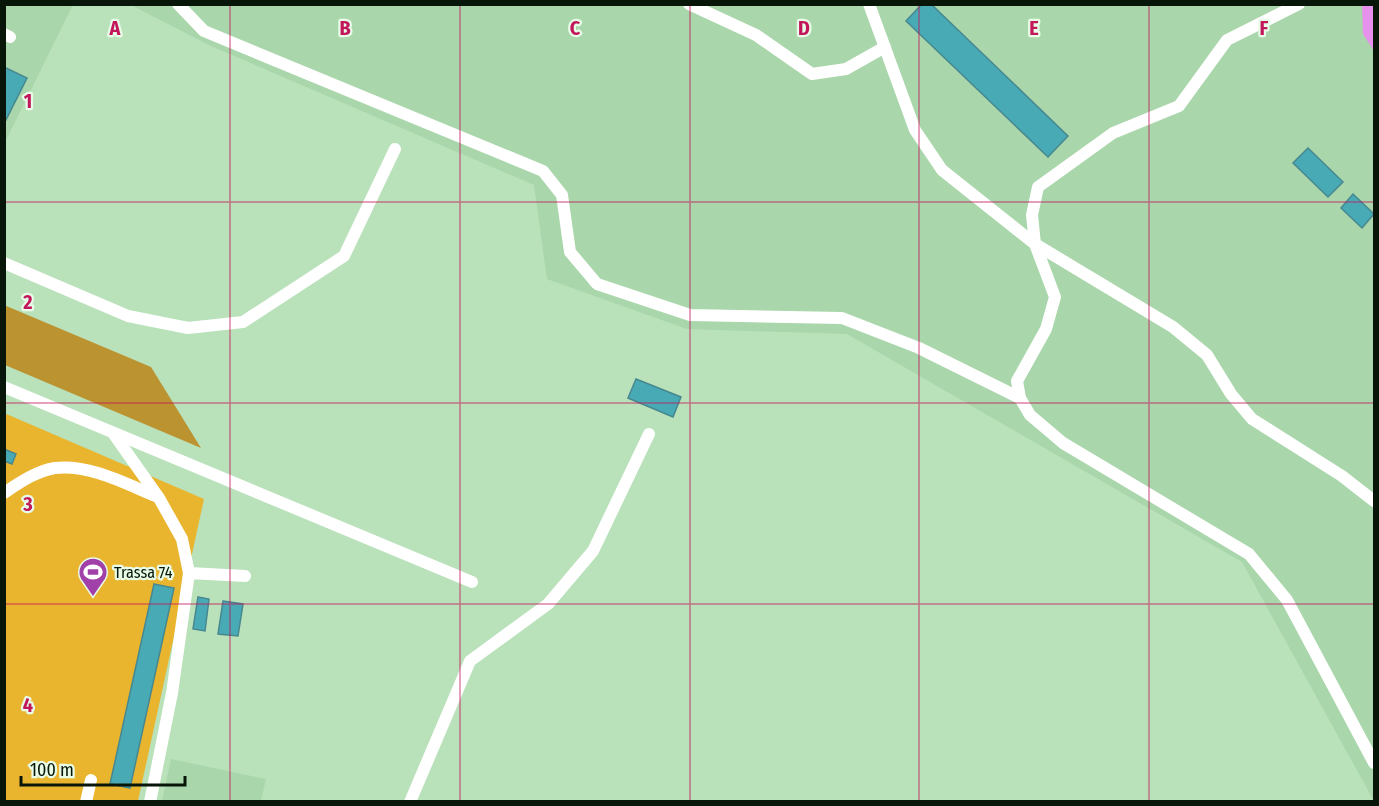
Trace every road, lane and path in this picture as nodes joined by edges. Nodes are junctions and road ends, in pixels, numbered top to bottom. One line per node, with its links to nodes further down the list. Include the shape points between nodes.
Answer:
1 (178, 4): 10 (lane, via 204,32 543,171 562,195 570,252 597,284 690,315 842,318 920,348)
2 (690, 4): 5 (lane, via 756,35 812,74 846,69)
3 (869, 4): 5 (lane)
4 (1299, 4): 7 (lane, via 1227,40 1179,106 1113,133 1038,187 1032,215)
5 (885, 47): 7 (lane, via 915,130 942,170)
6 (395, 149): 8 (lane, via 344,255 243,322 189,328 128,316)
7 (1035, 244): 10 (lane, via 1055,297 1046,329 1017,381); 15 (lane, via 1173,327 1208,355 1231,394 1252,419)
8 (4, 263)
9 (4, 387): 11 (lane)
10 (1020, 398): 19 (lane, via 1030,415 1063,442 1249,554 1287,600)
11 (112, 432): 14 (lane); 18 (lane)
12 (649, 434): 23 (lane, via 593,551 548,604 470,661)
13 (4, 493): 14 (lane, via 27,478 55,468 98,473)
14 (159, 498): 16 (lane, via 183,539)
15 (1374, 501)
16 (189, 573): 17 (lane); 22 (lane, via 172,693)
17 (245, 576)
18 (472, 582)
19 (1374, 763)
20 (91, 780): 21 (lane)
21 (86, 801)
22 (150, 801)
23 (410, 801)

